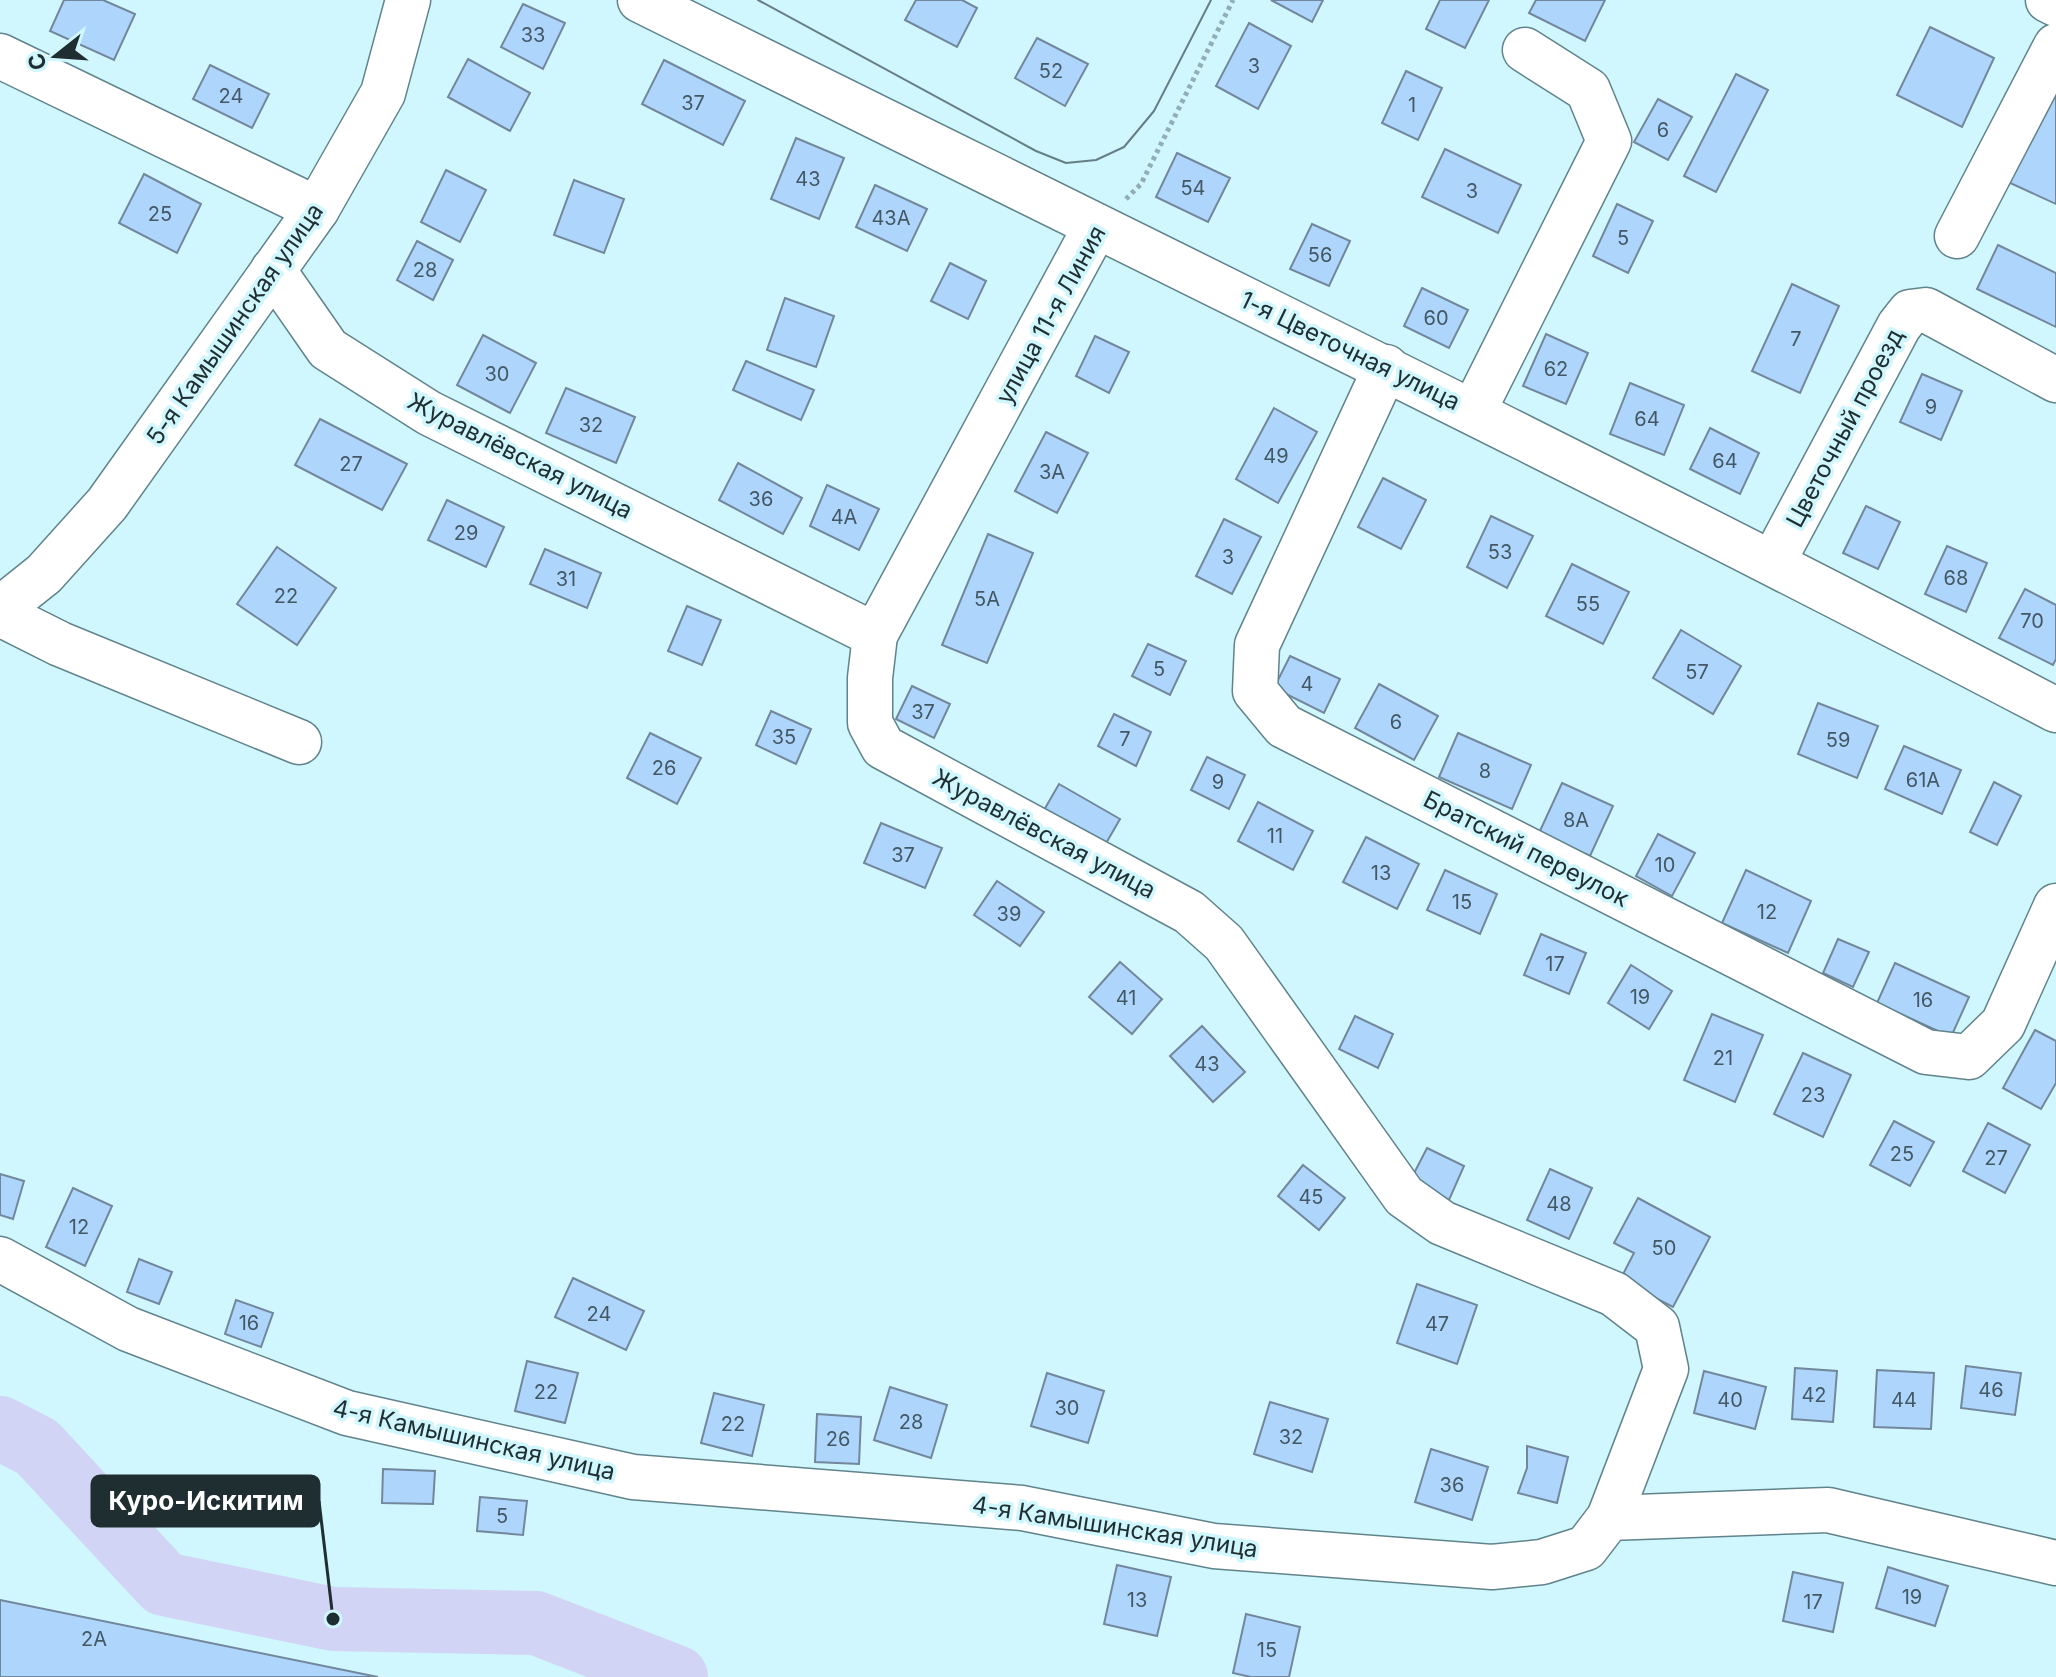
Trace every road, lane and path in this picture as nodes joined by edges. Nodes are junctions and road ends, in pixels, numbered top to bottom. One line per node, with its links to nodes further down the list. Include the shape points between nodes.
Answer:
1 (408, 0): 9 (lane, 5-я Камышинская улица, via 383,93)
2 (640, 0): 10 (lane, 1-я Цветочная улица)
3 (1233, 0): 10 (path, улица 11-я Линия, via 1141,184)
4 (2048, 0): 5 (lane)
5 (2056, 4)
6 (2056, 46): 11 (lane)
7 (1525, 50): 15 (lane, via 1588,90 1609,141)
8 (0, 56): 9 (lane)
9 (317, 209): 12 (lane, 5-я Камышинская улица)
10 (1096, 226): 13 (lane, 1-я Цветочная улица); 18 (lane, улица 11-я Линия)
11 (1957, 236)
12 (273, 270): 17 (lane, 5-я Камышинская улица, via 107,504 44,574); 18 (lane, Журавлёвская улица, via 328,349 429,413)
13 (1386, 367): 15 (lane, 1-я Цветочная улица); 21 (lane, Братский переулок, via 1257,645 1255,691 1284,726 1926,1052 1969,1057 2003,1024)
14 (2056, 380): 16 (lane, Цветочный проезд, via 1926,310 1910,312)
15 (1473, 412): 16 (lane, 1-я Цветочная улица)
16 (1773, 562): 19 (lane, 1-я Цветочная улица)
17 (0, 612): 20 (lane, via 60,644)
18 (875, 635): 23 (lane, Журавлёвская улица, via 870,723 883,747 1189,912 1224,943 1404,1196 1442,1223 1614,1294 1657,1327 1666,1369)
19 (2056, 710)
20 (299, 742)
21 (2056, 906)
22 (0, 1259): 23 (lane, 4-я Камышинская улица, via 128,1329 347,1413 633,1477 1022,1508 1214,1546 1492,1567 1542,1562 1586,1548)
23 (1609, 1518): 24 (lane, via 1828,1510)
24 (2056, 1563)

